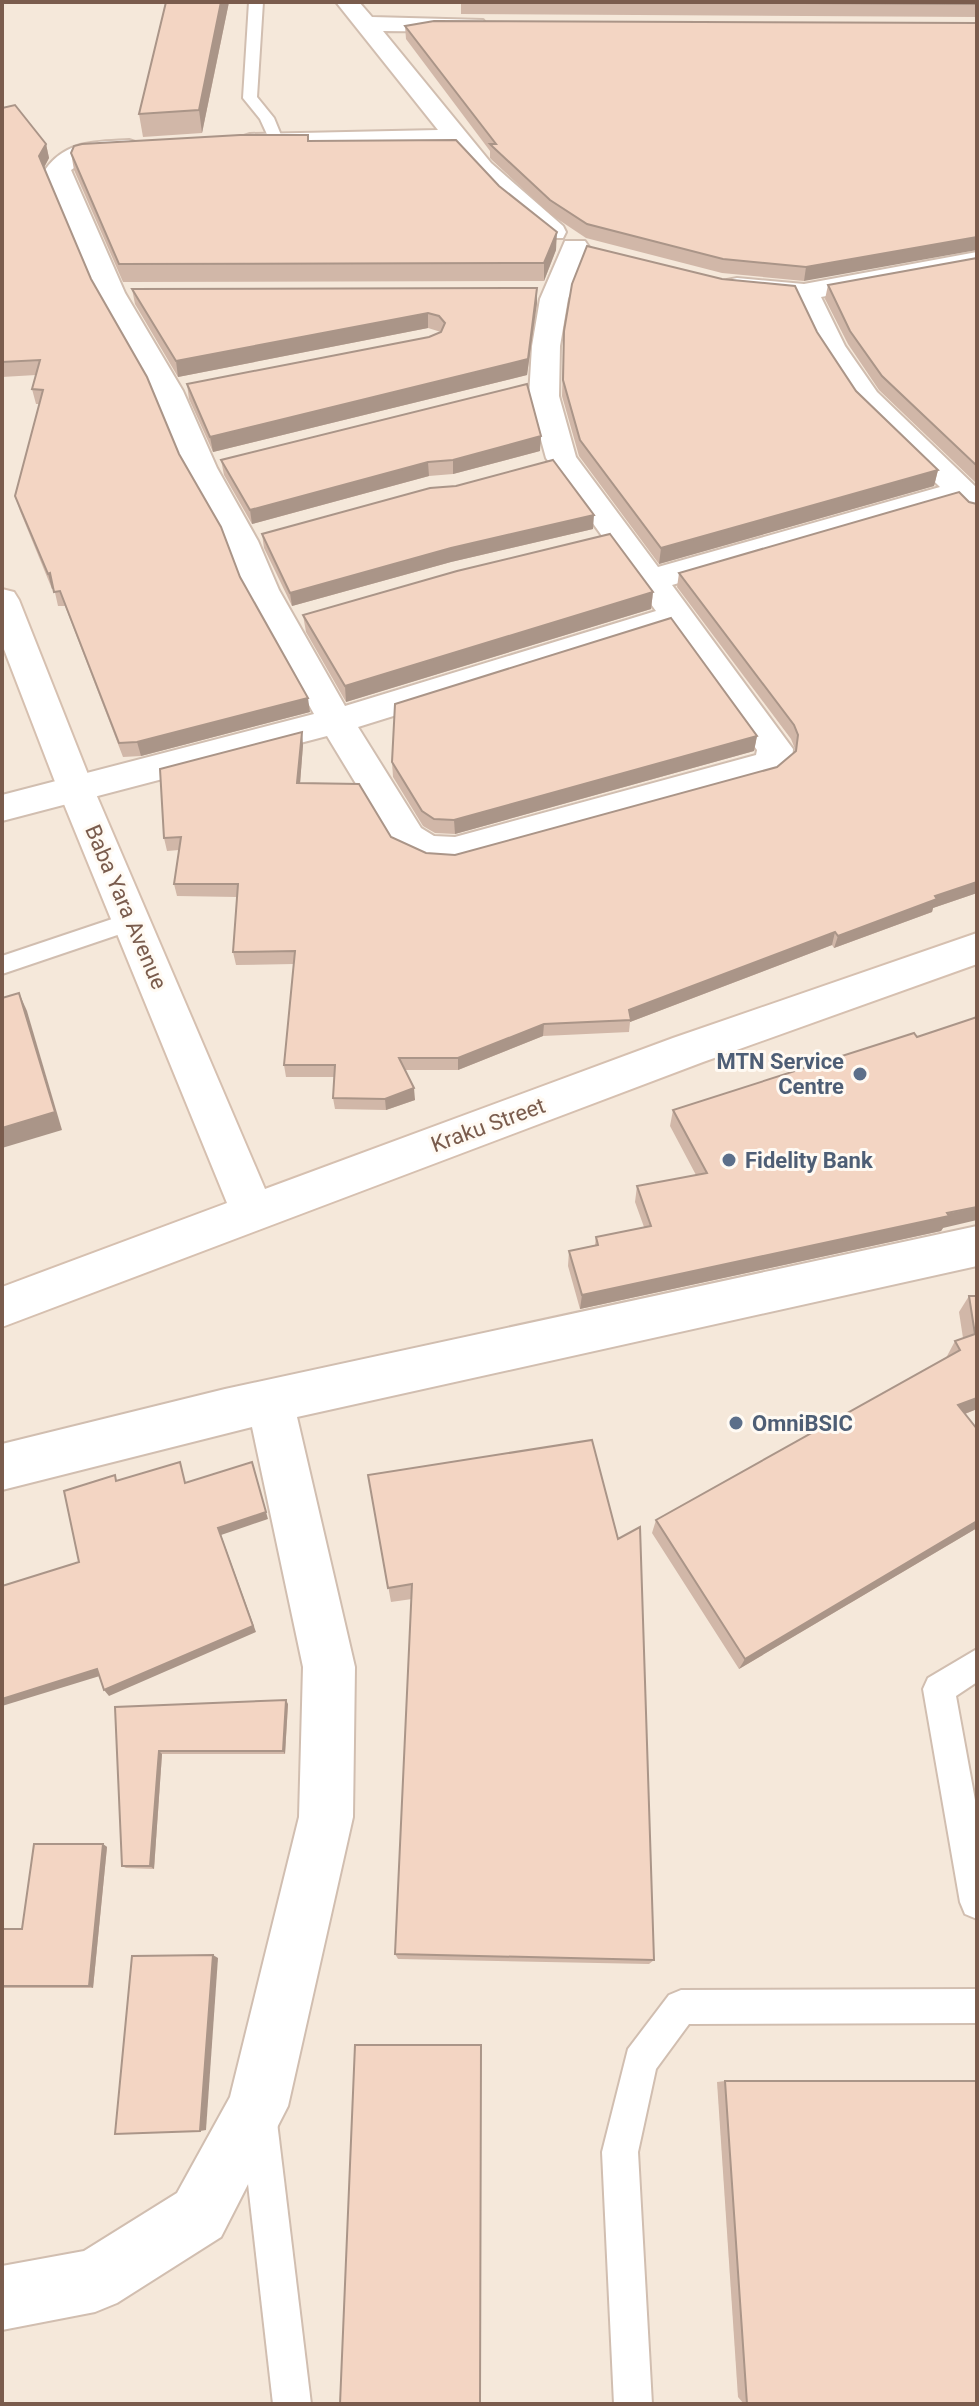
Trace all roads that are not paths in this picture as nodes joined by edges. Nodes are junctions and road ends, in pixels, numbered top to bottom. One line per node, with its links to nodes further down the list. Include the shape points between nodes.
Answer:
1 (256, 2): 6 (lane, via 250,98)
2 (347, 2): 3 (street)
3 (364, 24): 4 (street); 5 (street)
4 (502, 26)
5 (456, 137): 6 (street); 9 (street, via 539,222)
6 (276, 140): 7 (street)
7 (216, 144)
8 (155, 147): 16 (street, via 83,151 67,156 58,170)
9 (575, 247): 10 (street); 14 (street)
10 (606, 255)
11 (977, 260): 15 (street)
12 (707, 281): 15 (street)
13 (526, 292): 14 (street)
14 (558, 292): 19 (street, via 532,385 544,396 549,462 603,539)
15 (804, 292): 18 (street, via 866,398)
16 (111, 293): 17 (street); 22 (street, via 183,388 255,537 262,590 295,620)
17 (143, 293)
18 (969, 499): 19 (street)
19 (650, 580): 21 (street)
20 (2, 600): 23 (street, Baba Yara Avenue)
21 (675, 617): 22 (street); 22 (street, via 775,749 774,762 455,851 427,849 408,838)
22 (336, 721): 23 (street)
23 (75, 787): 24 (street); 25 (street, Baba Yara Avenue)
24 (2, 808)
25 (133, 921): 27 (lane); 28 (street, Baba Yara Avenue)
26 (977, 948): 28 (street, Kraku Street)
27 (2, 965)
28 (253, 1212): 30 (street, Kraku Street)
29 (977, 1246): 31 (street)
30 (2, 1307)
31 (270, 1401): 32 (street); 36 (street, via 329,1667 328,1727 326,1817)
32 (2, 1467)
33 (977, 1664): 34 (lane, via 939,1689)
34 (977, 1902)
35 (977, 2006): 39 (lane, via 681,2007 640,2061 620,2152)
36 (258, 2106): 37 (street, via 199,2215 95,2281); 38 (lane)
37 (2, 2298)
38 (292, 2404)
39 (633, 2404)

